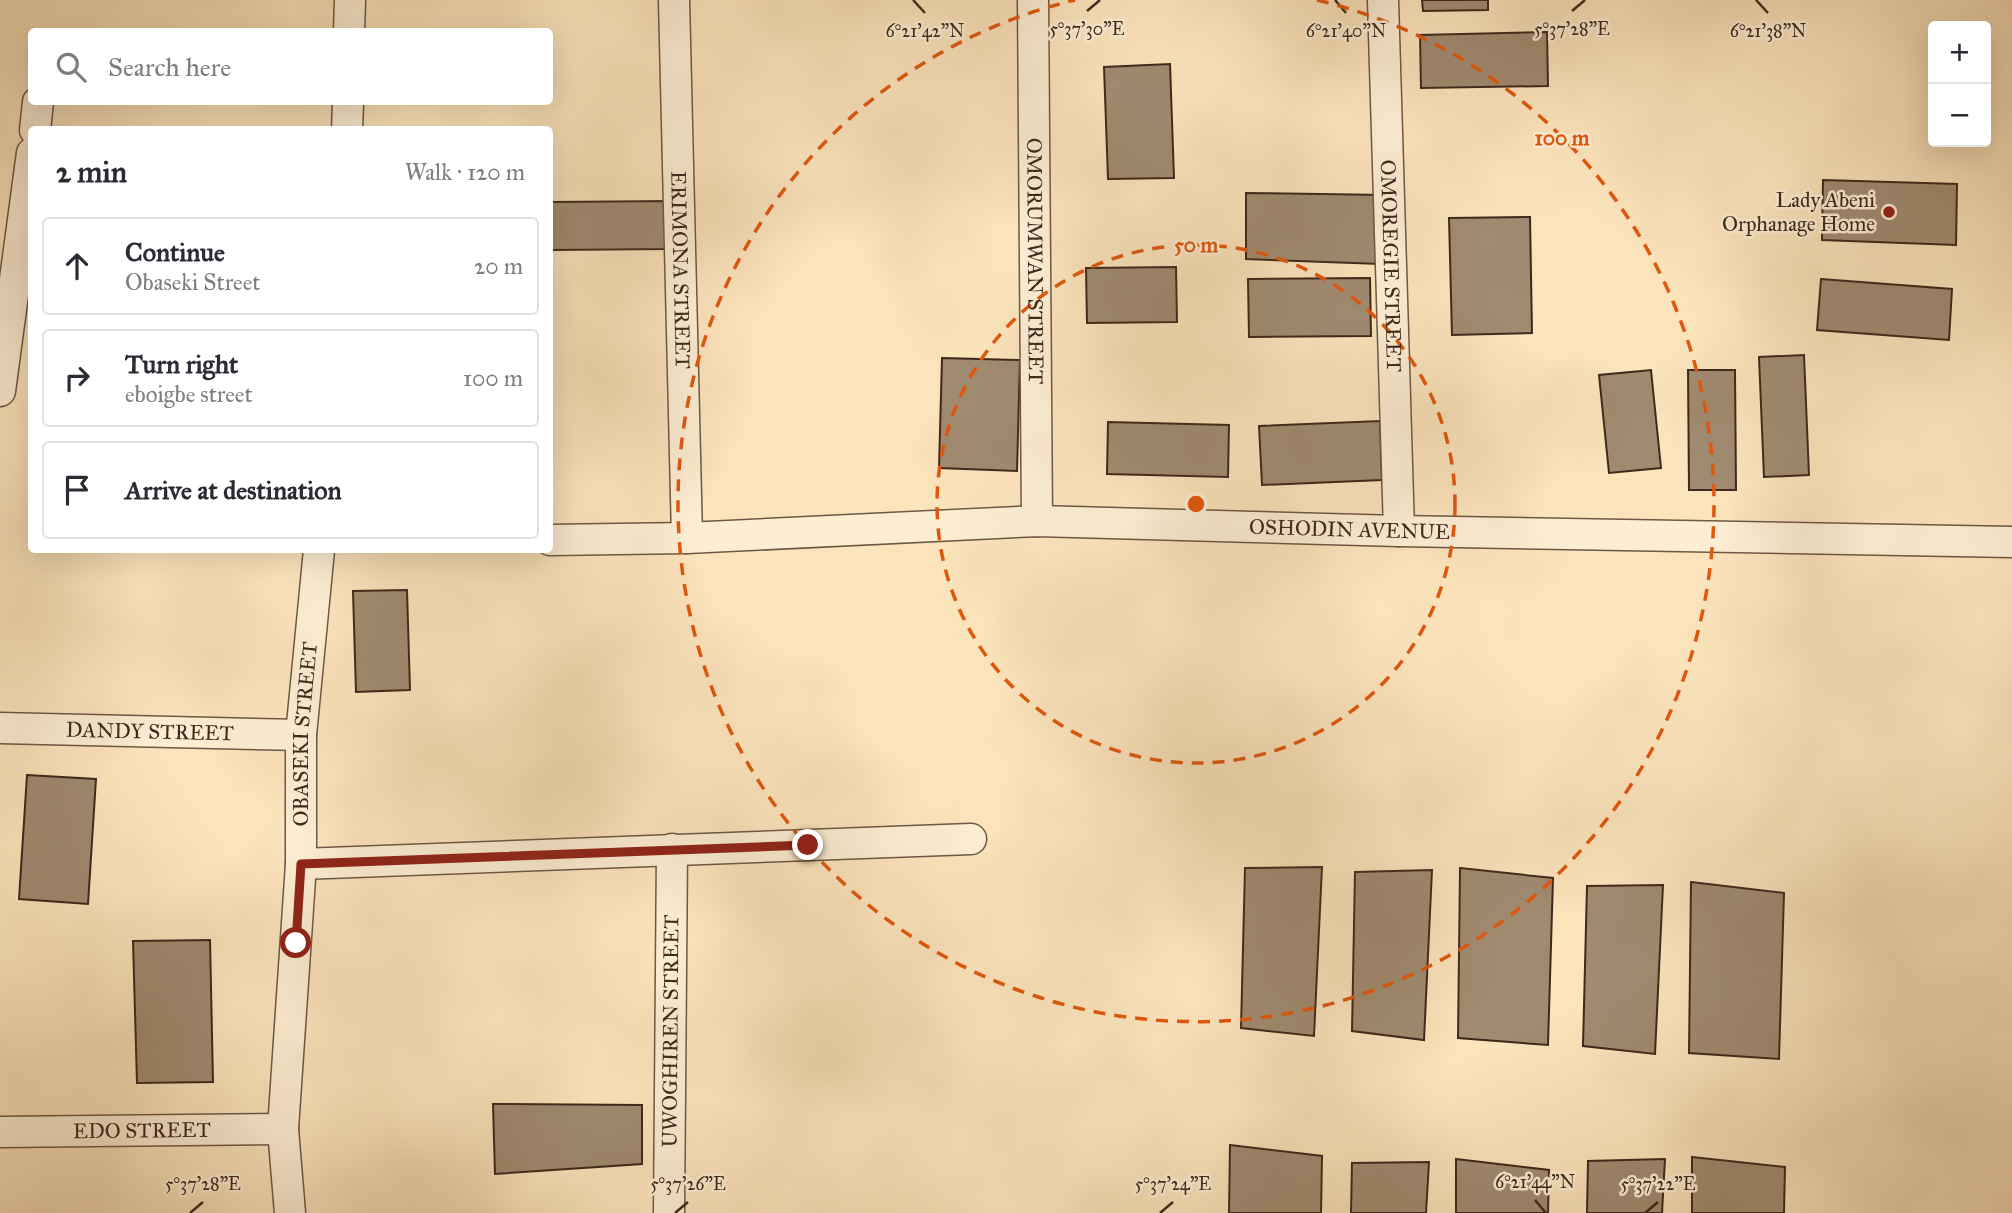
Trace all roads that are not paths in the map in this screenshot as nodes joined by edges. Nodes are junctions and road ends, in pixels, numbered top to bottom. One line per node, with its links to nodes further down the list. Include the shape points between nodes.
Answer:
1 (349, 0): 5 (street)
2 (674, 0): 15 (street, ERIMONA STREET)
3 (1033, 0): 13 (street, OMORUMWAN STREET)
4 (1383, 0): 14 (street, OMOREGIE STREET)
5 (349, 28)
6 (38, 105): 8 (street)
7 (348, 105): 9 (street)
8 (35, 126)
9 (347, 126)
10 (28, 185): 11 (street)
11 (16, 280): 12 (street)
12 (0, 391)
13 (1037, 521): 14 (street, OSHODIN AVENUE); 15 (street, OSHODIN AVENUE)
14 (1399, 531): 17 (street, OSHODIN AVENUE)
15 (687, 538): 16 (street, OSHODIN AVENUE)
16 (553, 540)
17 (2012, 542)
18 (319, 553): 20 (street, OBASEKI STREET)
19 (0, 728): 20 (street, DANDY STREET)
20 (301, 734): 23 (street, OBASEKI STREET)
21 (971, 839): 22 (street)
22 (672, 849): 23 (street); 27 (street, UWOGHIREN STREET)
23 (301, 864): 24 (street, OBASEKI STREET)
24 (283, 1129): 25 (street, EDO STREET); 26 (street, OBASEKI STREET)
25 (0, 1132)
26 (290, 1213)
27 (670, 1213)

